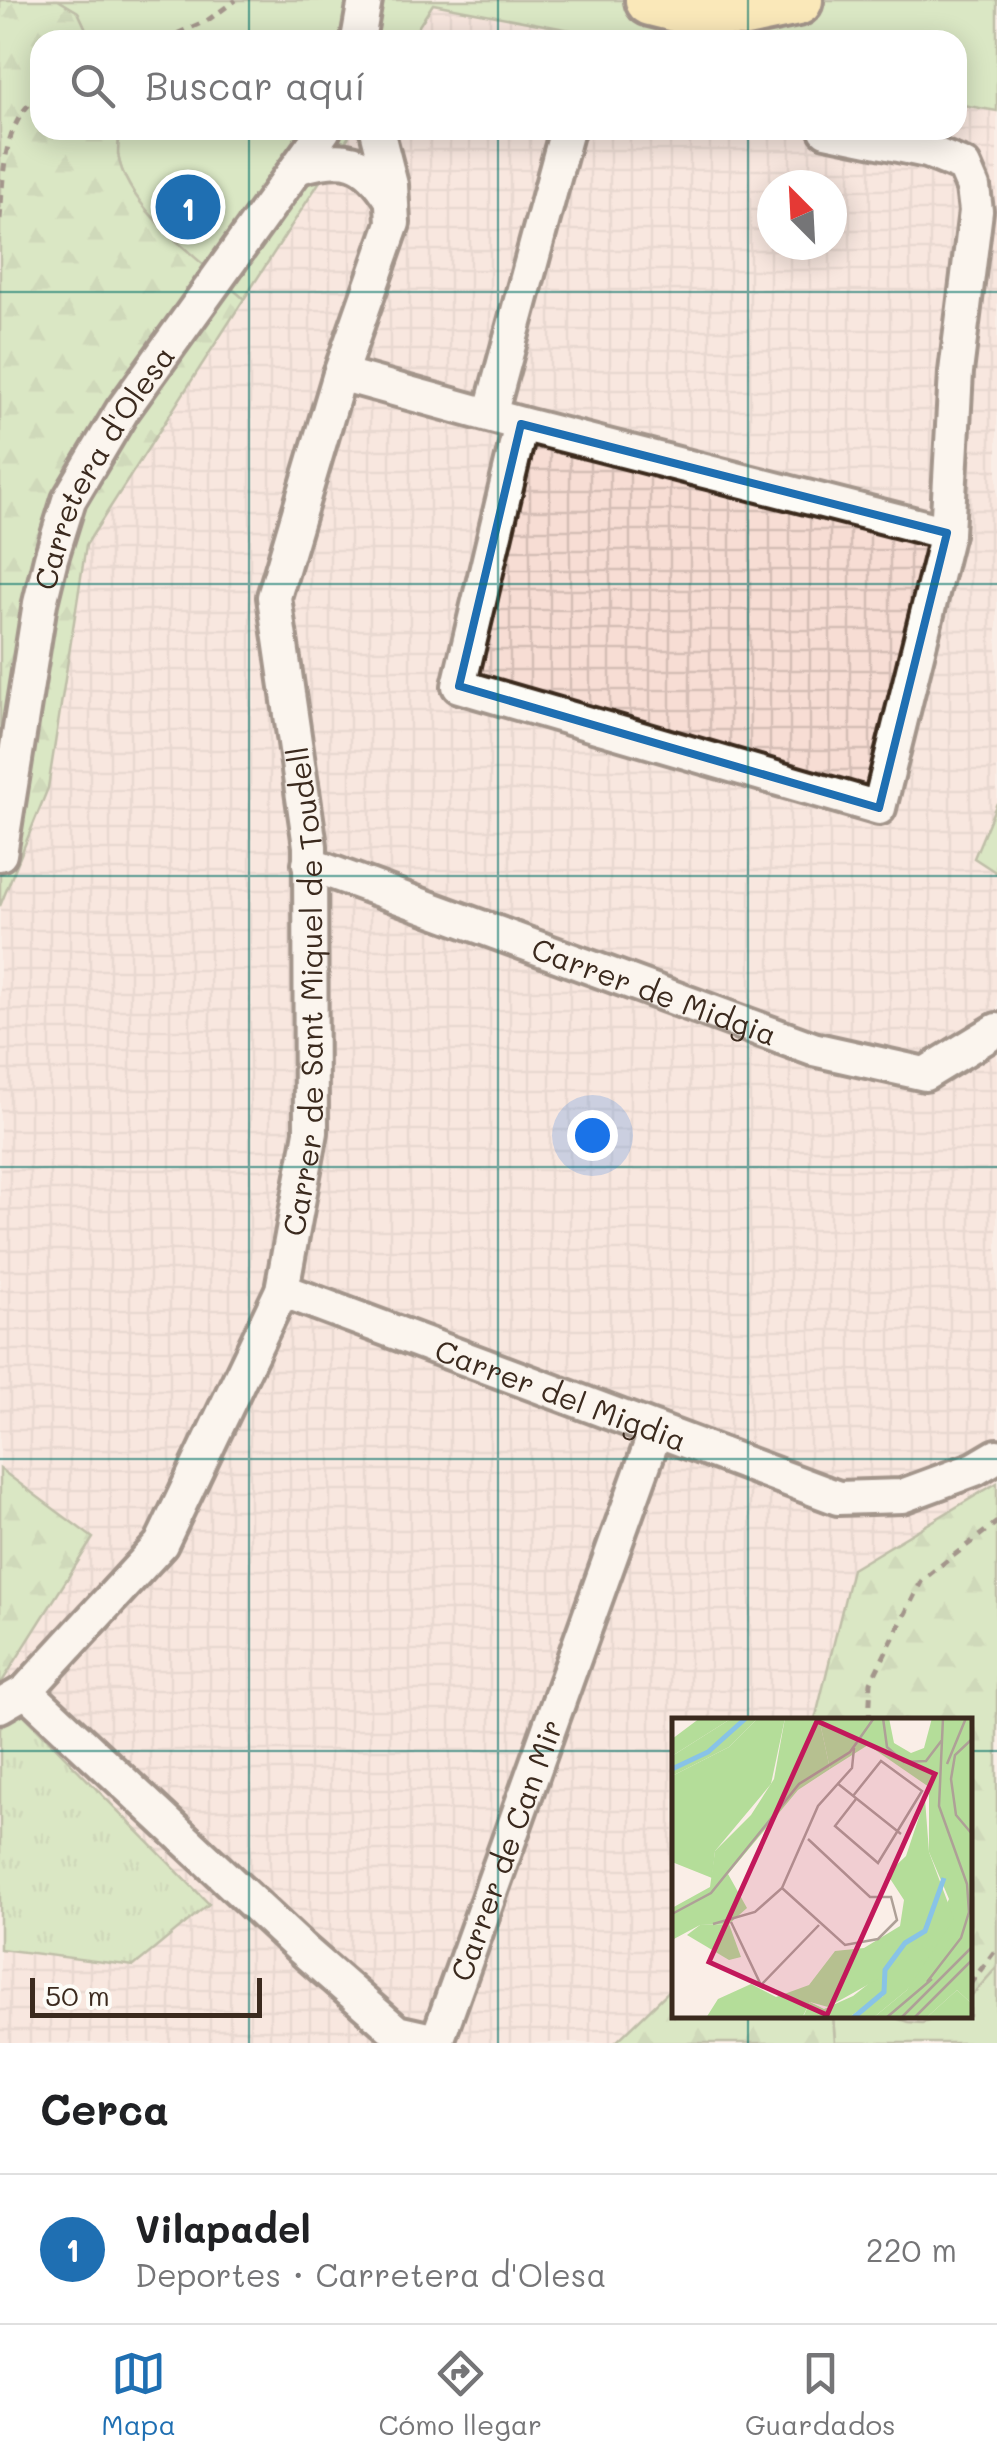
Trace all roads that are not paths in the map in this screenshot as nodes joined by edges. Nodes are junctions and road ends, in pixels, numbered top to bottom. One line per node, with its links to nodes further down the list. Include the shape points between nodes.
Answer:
1 (364, 0): 4 (street)
2 (651, 0): 3 (highway, via 745,12)
3 (797, 0)
4 (360, 30)
5 (317, 140): 9 (street, Carretera d'Olesa)
6 (380, 140): 10 (street, Carrer de Sant Miquel de Toudell)
7 (565, 140): 12 (street)
8 (874, 140): 13 (street, via 964,166 972,187 976,211 956,372)
9 (299, 167): 10 (street, via 356,162); 14 (street, Carretera d'Olesa, via 122,411 69,500 40,604)
10 (392, 201): 11 (street, Carrer de Sant Miquel de Toudell, via 393,222)
11 (340, 374): 12 (street); 15 (street, Carrer de Sant Miquel de Toudell, via 274,596)
12 (505, 419): 13 (street); 13 (street, via 458,686 878,808)
13 (947, 533)
14 (0, 854)
15 (310, 864): 16 (street, Carrer de Midgia, via 813,1049 925,1074); 17 (street, Carrer de Sant Miquel de Toudell, via 311,1132)
16 (997, 1030)
17 (282, 1290): 18 (street, Carrer del Migdia); 20 (street, Carrer de Sant Miquel de Toudell, via 160,1544)
18 (656, 1430): 19 (street, Carrer del Migdia, via 838,1498 902,1496); 20 (street, Carrer de Can Mir, via 437,2041 397,2032)
19 (997, 1456)
20 (13, 1699)

